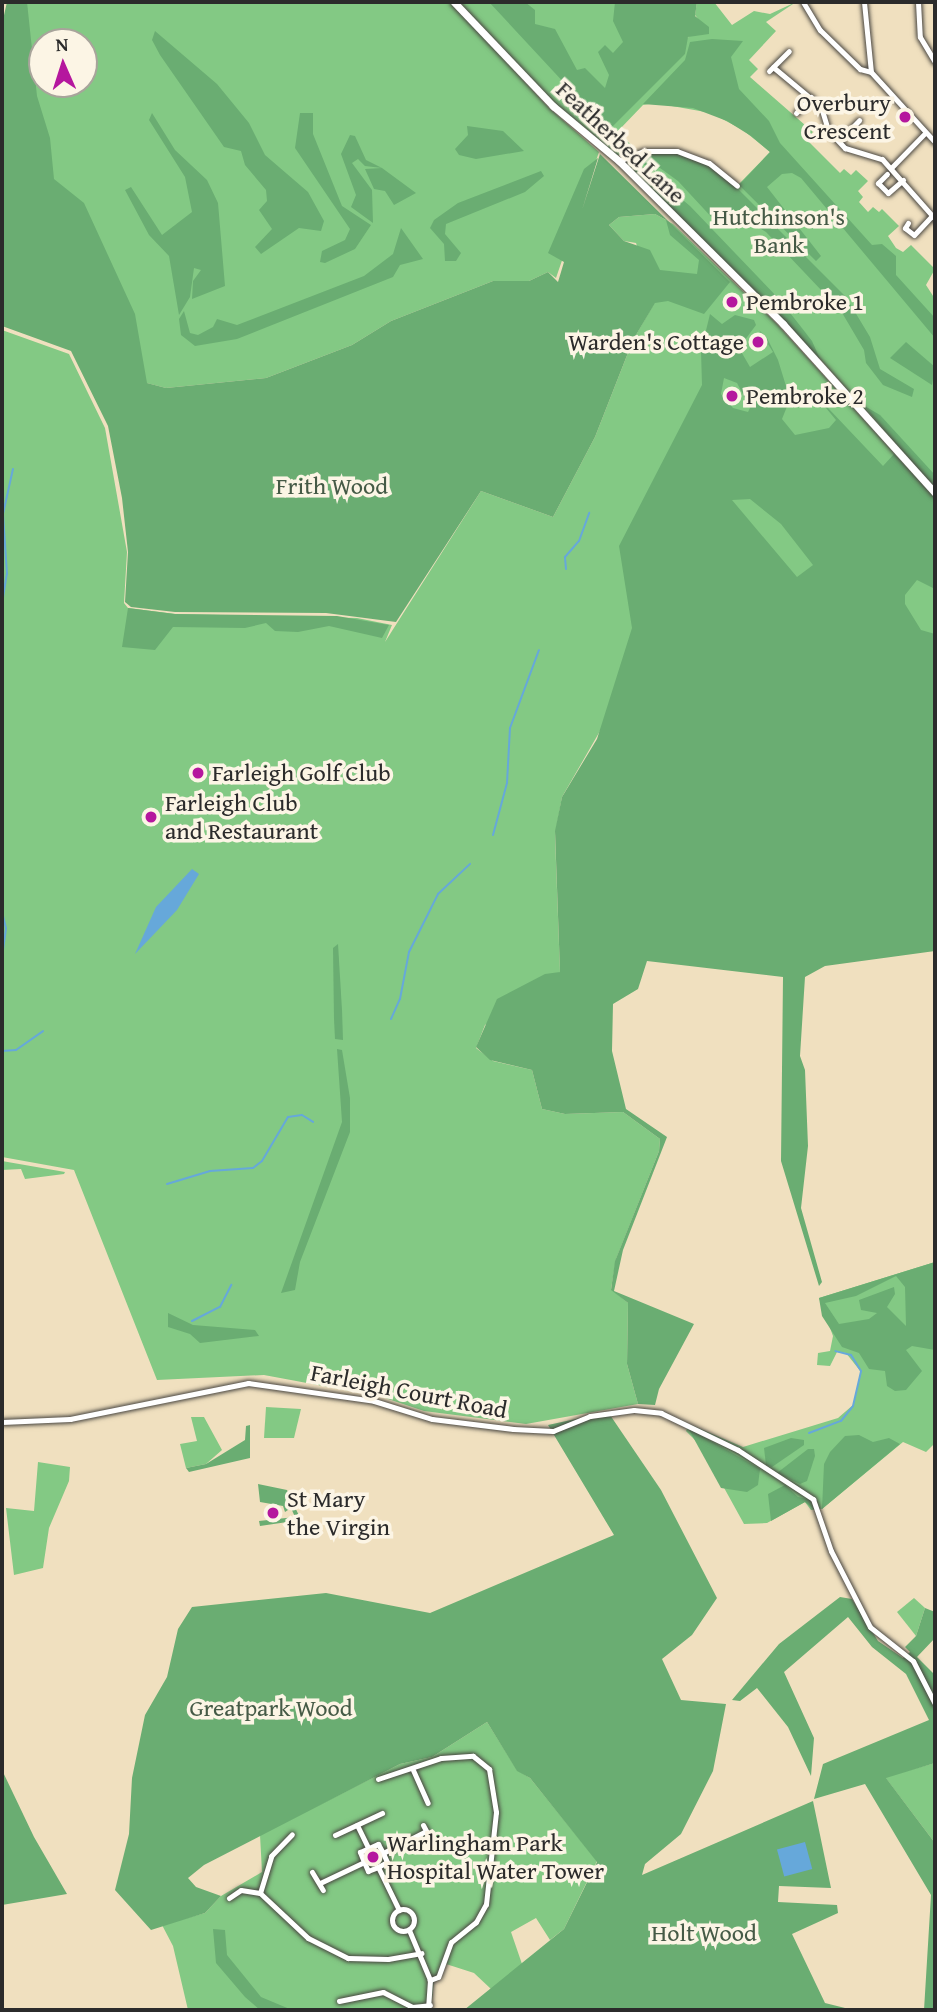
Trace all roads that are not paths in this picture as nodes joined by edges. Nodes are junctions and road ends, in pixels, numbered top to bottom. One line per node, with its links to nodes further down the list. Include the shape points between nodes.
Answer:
1 (454, 2): 14 (street, Featherbed Lane, via 553,106)
2 (803, 2): 7 (street, via 823,34 861,70)
3 (864, 2): 7 (street)
4 (918, 2): 6 (street, via 920,40)
5 (789, 51): 8 (street, via 771,69)
6 (935, 62)
7 (871, 72): 11 (street)
8 (811, 97): 9 (street); 12 (street)
9 (796, 113)
10 (859, 120): 12 (street)
11 (925, 133): 13 (street); 15 (street)
12 (839, 141): 15 (street, via 852,152 878,156)
13 (935, 142)
14 (619, 161): 18 (street, via 644,151 677,151 709,163); 21 (street, Featherbed Lane, via 824,367)
15 (891, 168): 17 (street)
16 (887, 174): 17 (street, via 878,183 888,193)
17 (903, 180): 19 (street)
18 (737, 186)
19 (934, 218): 20 (street, via 914,235 905,228)
20 (908, 223)
21 (935, 493)
22 (2, 1422): 23 (street, Farleigh Court Road, via 70,1419 248,1383 374,1401 432,1419 513,1429 553,1431 618,1411 662,1413 807,1492 870,1627 913,1661)
23 (935, 1704)
24 (413, 1770): 25 (street); 26 (street); 44 (street, via 441,1758 479,1758 489,1769 496,1812 486,1904 476,1922 451,1942 439,1977)
25 (379, 1779)
26 (428, 1803)
27 (382, 1813): 28 (street)
28 (357, 1825): 30 (street); 32 (street)
29 (292, 1833): 39 (street, via 271,1856)
30 (335, 1835)
31 (430, 1838): 33 (street, via 425,1828)
32 (368, 1848): 33 (street, via 378,1844); 34 (street, via 360,1852)
33 (383, 1853): 35 (street, via 387,1862)
34 (364, 1862): 35 (street, via 368,1871); 37 (street)
35 (378, 1867): 41 (street)
36 (312, 1872): 37 (street)
37 (320, 1883): 38 (street)
38 (323, 1890)
39 (260, 1893): 40 (street, via 241,1891); 43 (street, via 308,1938 337,1954 362,1960)
40 (229, 1898)
41 (399, 1910): 42 (street, via 414,1916); 42 (street, via 392,1919 394,1927)
42 (409, 1930): 43 (street)
43 (421, 1953): 44 (street)
44 (430, 1980): 46 (street)
45 (339, 2001): 46 (street, via 383,1992 412,2007)
46 (429, 2008)

